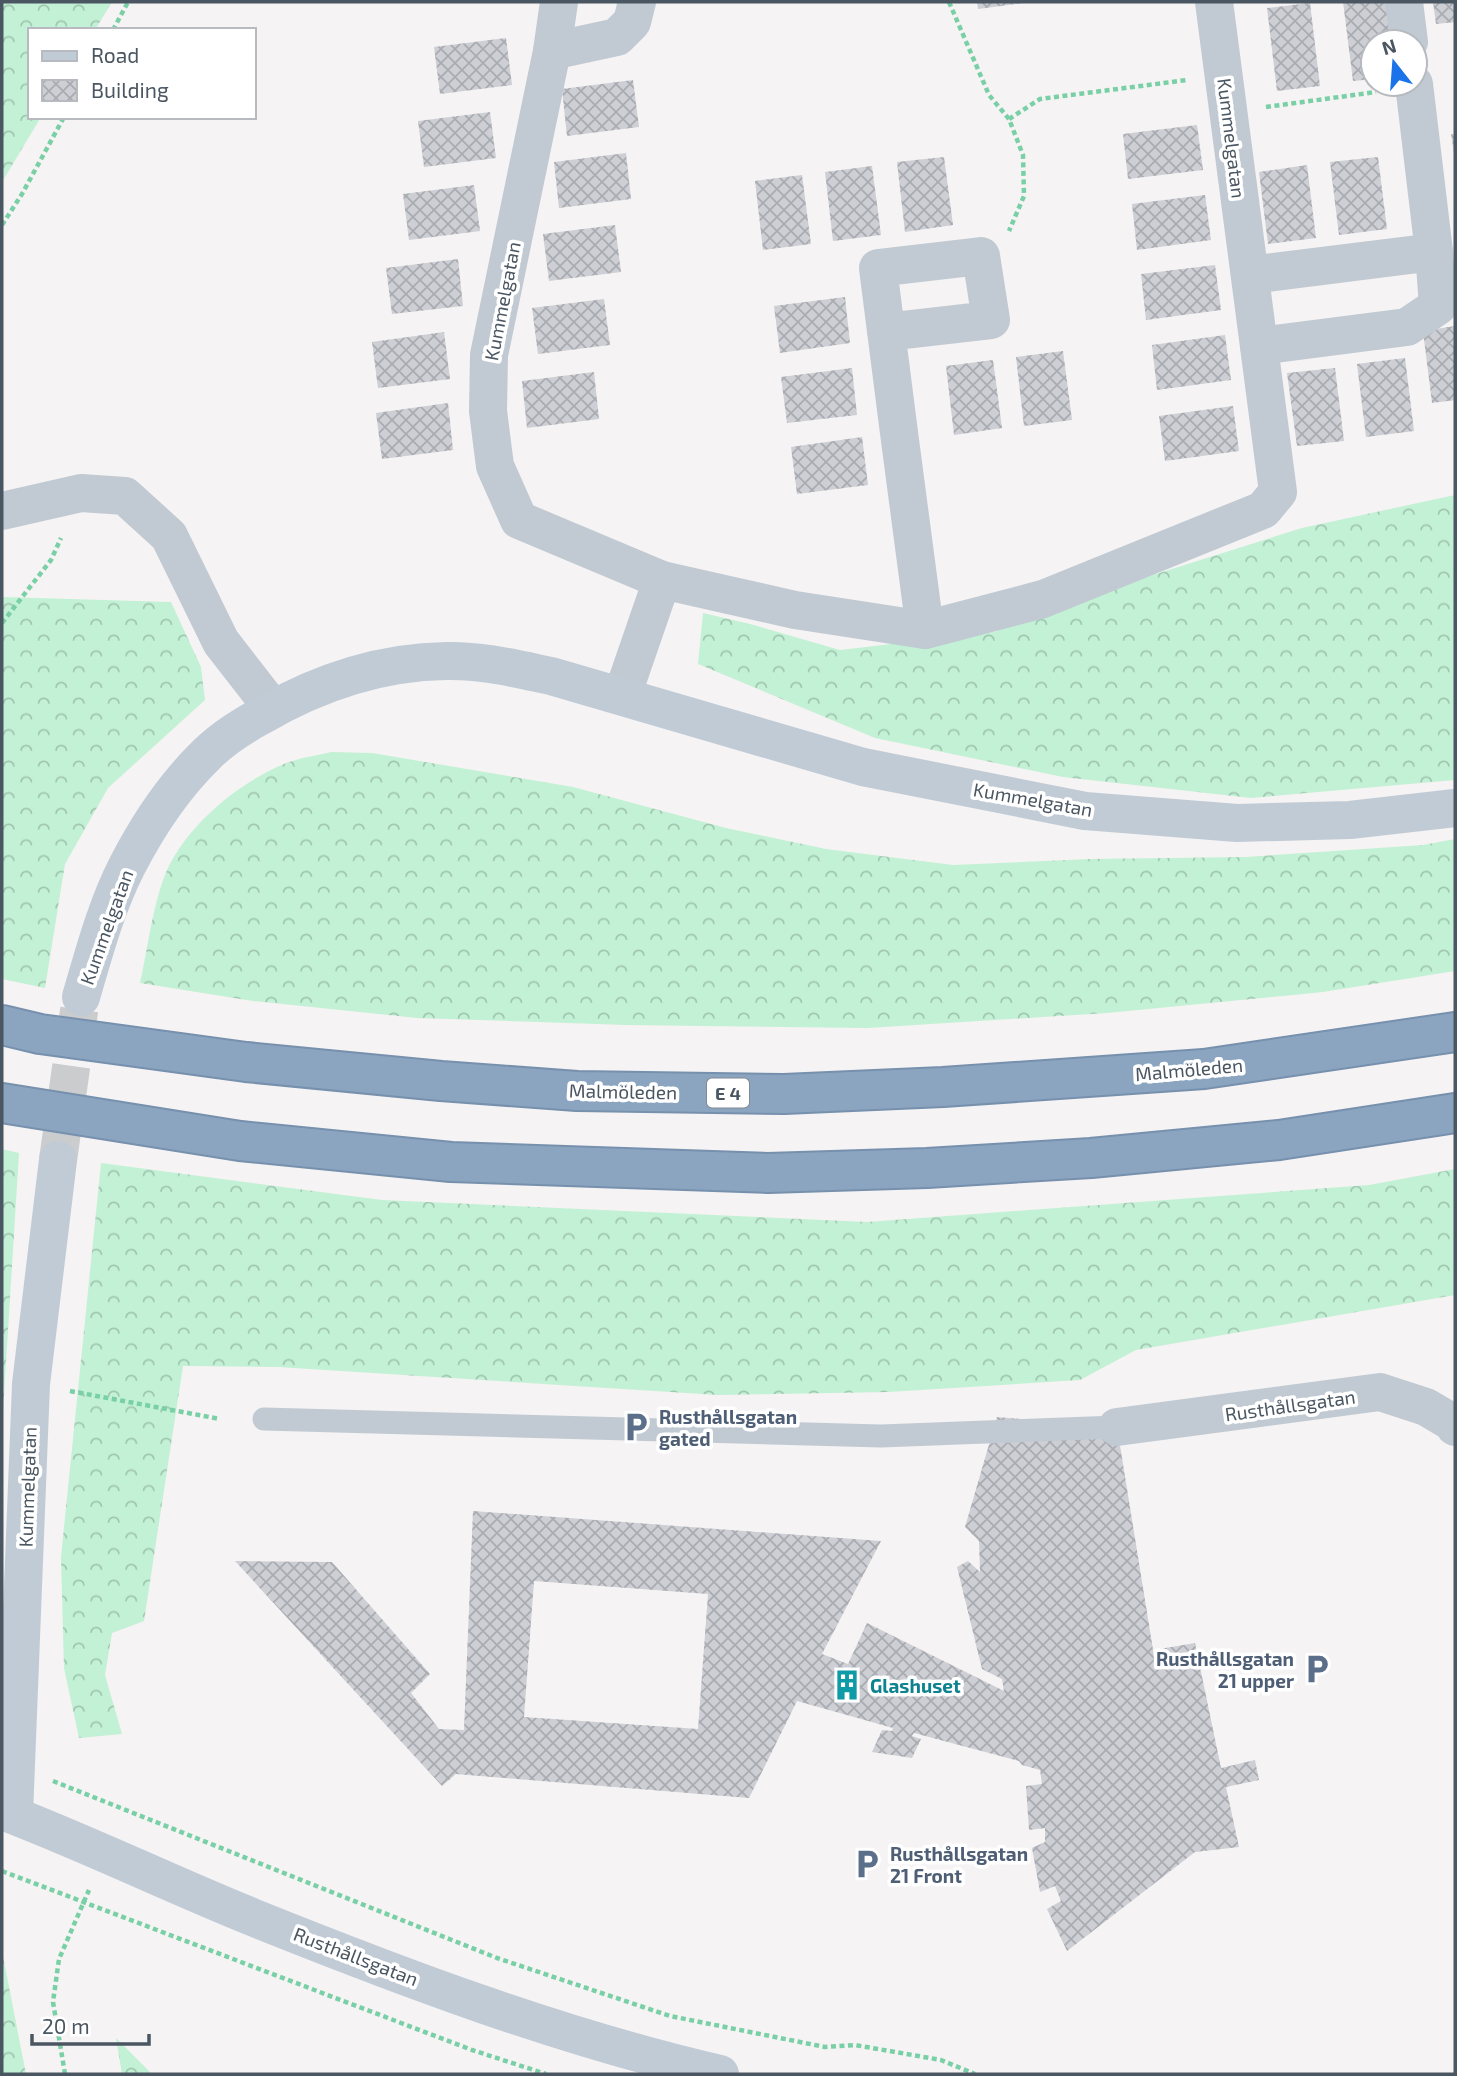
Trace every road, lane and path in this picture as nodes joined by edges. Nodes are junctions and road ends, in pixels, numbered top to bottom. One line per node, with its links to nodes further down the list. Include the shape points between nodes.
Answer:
1 (128, 2): 7 (path)
2 (559, 2): 9 (street, Kummelgatan)
3 (637, 2): 9 (street, via 632,22 617,37)
4 (949, 2): 14 (path, via 989,95)
5 (1214, 2): 11 (street, Kummelgatan)
6 (1404, 2): 8 (street)
7 (114, 28)
8 (1407, 28)
9 (552, 51): 24 (street, Kummelgatan, via 489,355 488,411 495,466 519,520)
10 (1359, 88): 11 (path)
11 (1226, 93): 14 (path, via 1040,99); 18 (street, Kummelgatan)
12 (1415, 98): 16 (street)
13 (63, 119): 15 (path)
14 (1009, 119): 17 (path, via 1023,155 1024,196 1000,253)
15 (2, 225)
16 (1434, 252): 18 (street); 19 (street)
17 (981, 256): 20 (street, via 878,268); 20 (street, via 990,320)
18 (1250, 275): 21 (street, Kummelgatan)
19 (1447, 305): 21 (street, via 1407,327)
20 (886, 332): 26 (street)
21 (1259, 346): 26 (street, Kummelgatan, via 1278,492 1263,510 1044,598)
22 (81, 492): 23 (street); 25 (path, via 51,560); 28 (street, via 125,496 169,536 221,642)
23 (2, 511)
24 (662, 580): 26 (street, Kummelgatan, via 795,610); 27 (street)
25 (2, 623)
26 (925, 630)
27 (622, 696): 28 (street, Kummelgatan, via 513,668 449,661 362,671); 29 (street, Kummelgatan, via 863,767 1085,811 1237,823 1350,820)
28 (273, 709): 30 (street, Kummelgatan, via 209,751 151,823 106,915)
29 (1455, 808)
30 (81, 997)
31 (2, 1025): 32 (highway, Malmöleden / E 4, via 246,1062 441,1081 576,1091 784,1094 1204,1069)
32 (1455, 1032)
33 (2, 1103): 34 (highway, via 240,1141 451,1162 768,1173 1091,1158 1279,1140)
34 (1455, 1113)
35 (58, 1160): 36 (street, Kummelgatan)
36 (32, 1384): 37 (path); 41 (street, Kummelgatan)
37 (220, 1419)
38 (264, 1419): 39 (lane, via 881,1436)
39 (1117, 1427): 40 (street, Rusthållsgatan, via 1380,1392 1426,1406)
40 (1455, 1427)
41 (16, 1766): 42 (street, Kummelgatan); 49 (path, via 497,1958 670,2016 825,2047 855,2045 942,2060)
42 (8, 1813): 43 (street, Rusthållsgatan)
43 (104, 1854): 45 (path); 48 (street, Rusthållsgatan, via 250,1916 484,2005)
44 (2, 1871): 45 (path)
45 (83, 1904): 46 (path, via 59,1959 53,2002); 47 (path)
46 (65, 2074)
47 (546, 2074)
48 (720, 2074)
49 (975, 2074)

